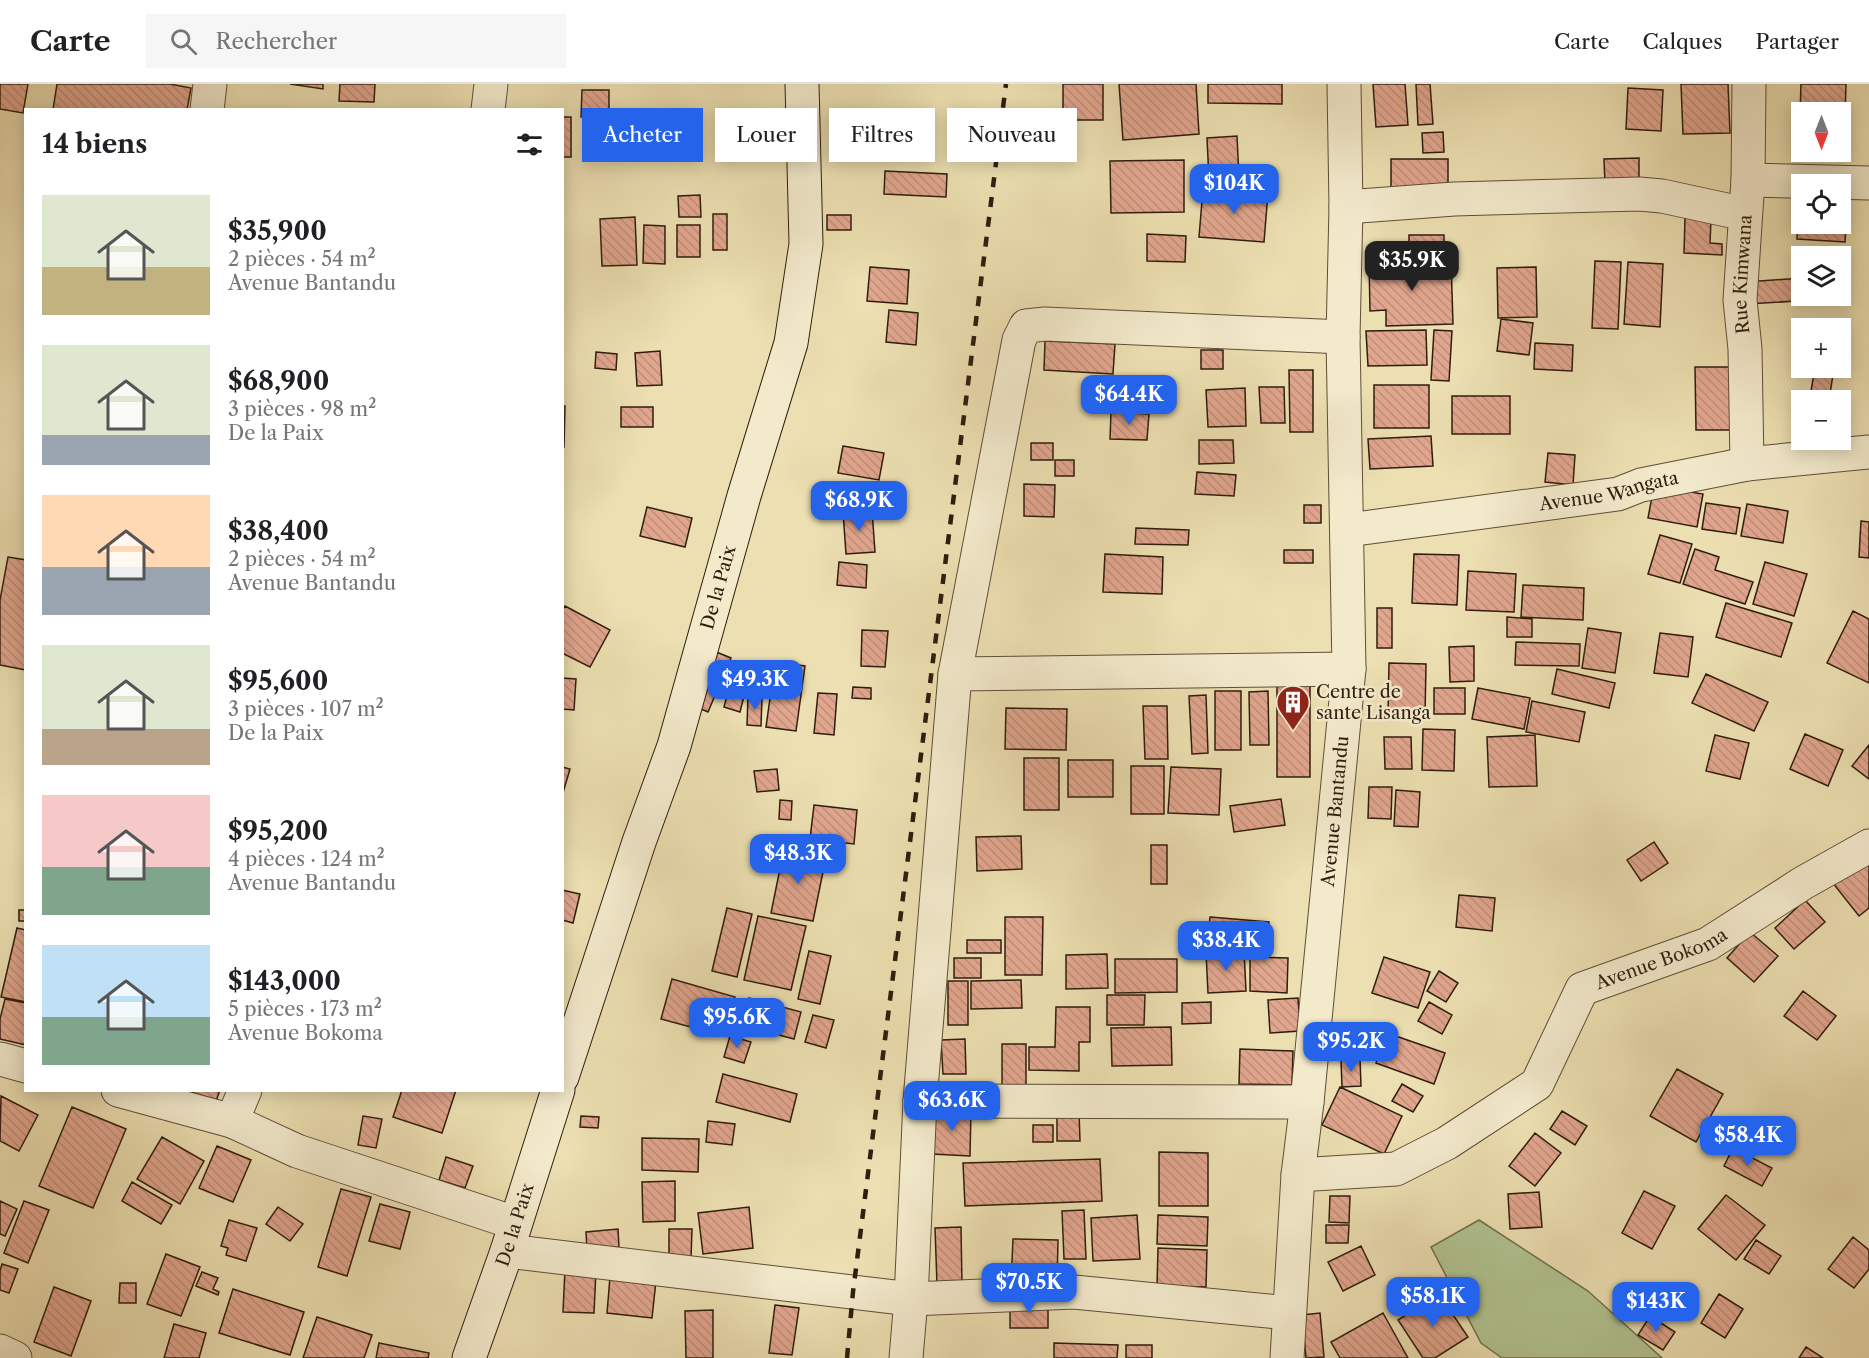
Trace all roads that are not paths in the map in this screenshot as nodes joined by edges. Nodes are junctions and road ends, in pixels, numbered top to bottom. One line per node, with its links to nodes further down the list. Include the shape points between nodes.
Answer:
1 (210, 84): 6 (street)
2 (491, 84): 7 (street)
3 (802, 84): 21 (street, De la Paix, via 806,244 791,343 674,746)
4 (1344, 84): 10 (street, Avenue Bantandu)
5 (1749, 84): 8 (street, Rue Kimwana)
6 (207, 108)
7 (488, 108)
8 (1748, 180): 9 (street); 11 (street, Rue Kimwana)
9 (1869, 183)
10 (1346, 207): 11 (street, via 1454,199 1639,194); 12 (street, Avenue Bantandu)
11 (1745, 214): 14 (street, Rue Kimwana, via 1740,300)
12 (1343, 337): 15 (street, Avenue Bantandu); 17 (street, via 1026,326 1019,340)
13 (1869, 452): 14 (street, Avenue Wangata)
14 (1747, 464): 15 (street, Avenue Wangata, via 1641,485 1618,494)
15 (1348, 530): 16 (street, Avenue Bantandu)
16 (1349, 669): 17 (street); 26 (street, Avenue Bantandu)
17 (956, 674): 25 (street)
18 (1869, 846): 28 (street, Avenue Bokoma, via 1708,944 1582,989 1537,1084 1447,1143 1396,1169)
19 (0, 1059): 20 (street)
20 (24, 1065)
21 (564, 1071)
22 (125, 1092): 27 (street)
23 (244, 1092): 27 (street)
24 (557, 1092): 29 (street, De la Paix)
25 (920, 1101): 26 (street); 30 (street)
26 (1307, 1102): 28 (street, Avenue Bantandu)
27 (232, 1121): 29 (street)
28 (1298, 1175): 31 (street, Avenue Bantandu)
29 (511, 1237): 30 (street); 34 (street, De la Paix)
30 (911, 1299): 31 (street, via 1074,1292); 35 (street)
31 (1289, 1313): 36 (street, Avenue Bantandu)
32 (0, 1351): 33 (street)
33 (15, 1358)
34 (469, 1358)
35 (906, 1358)
36 (1287, 1358)

